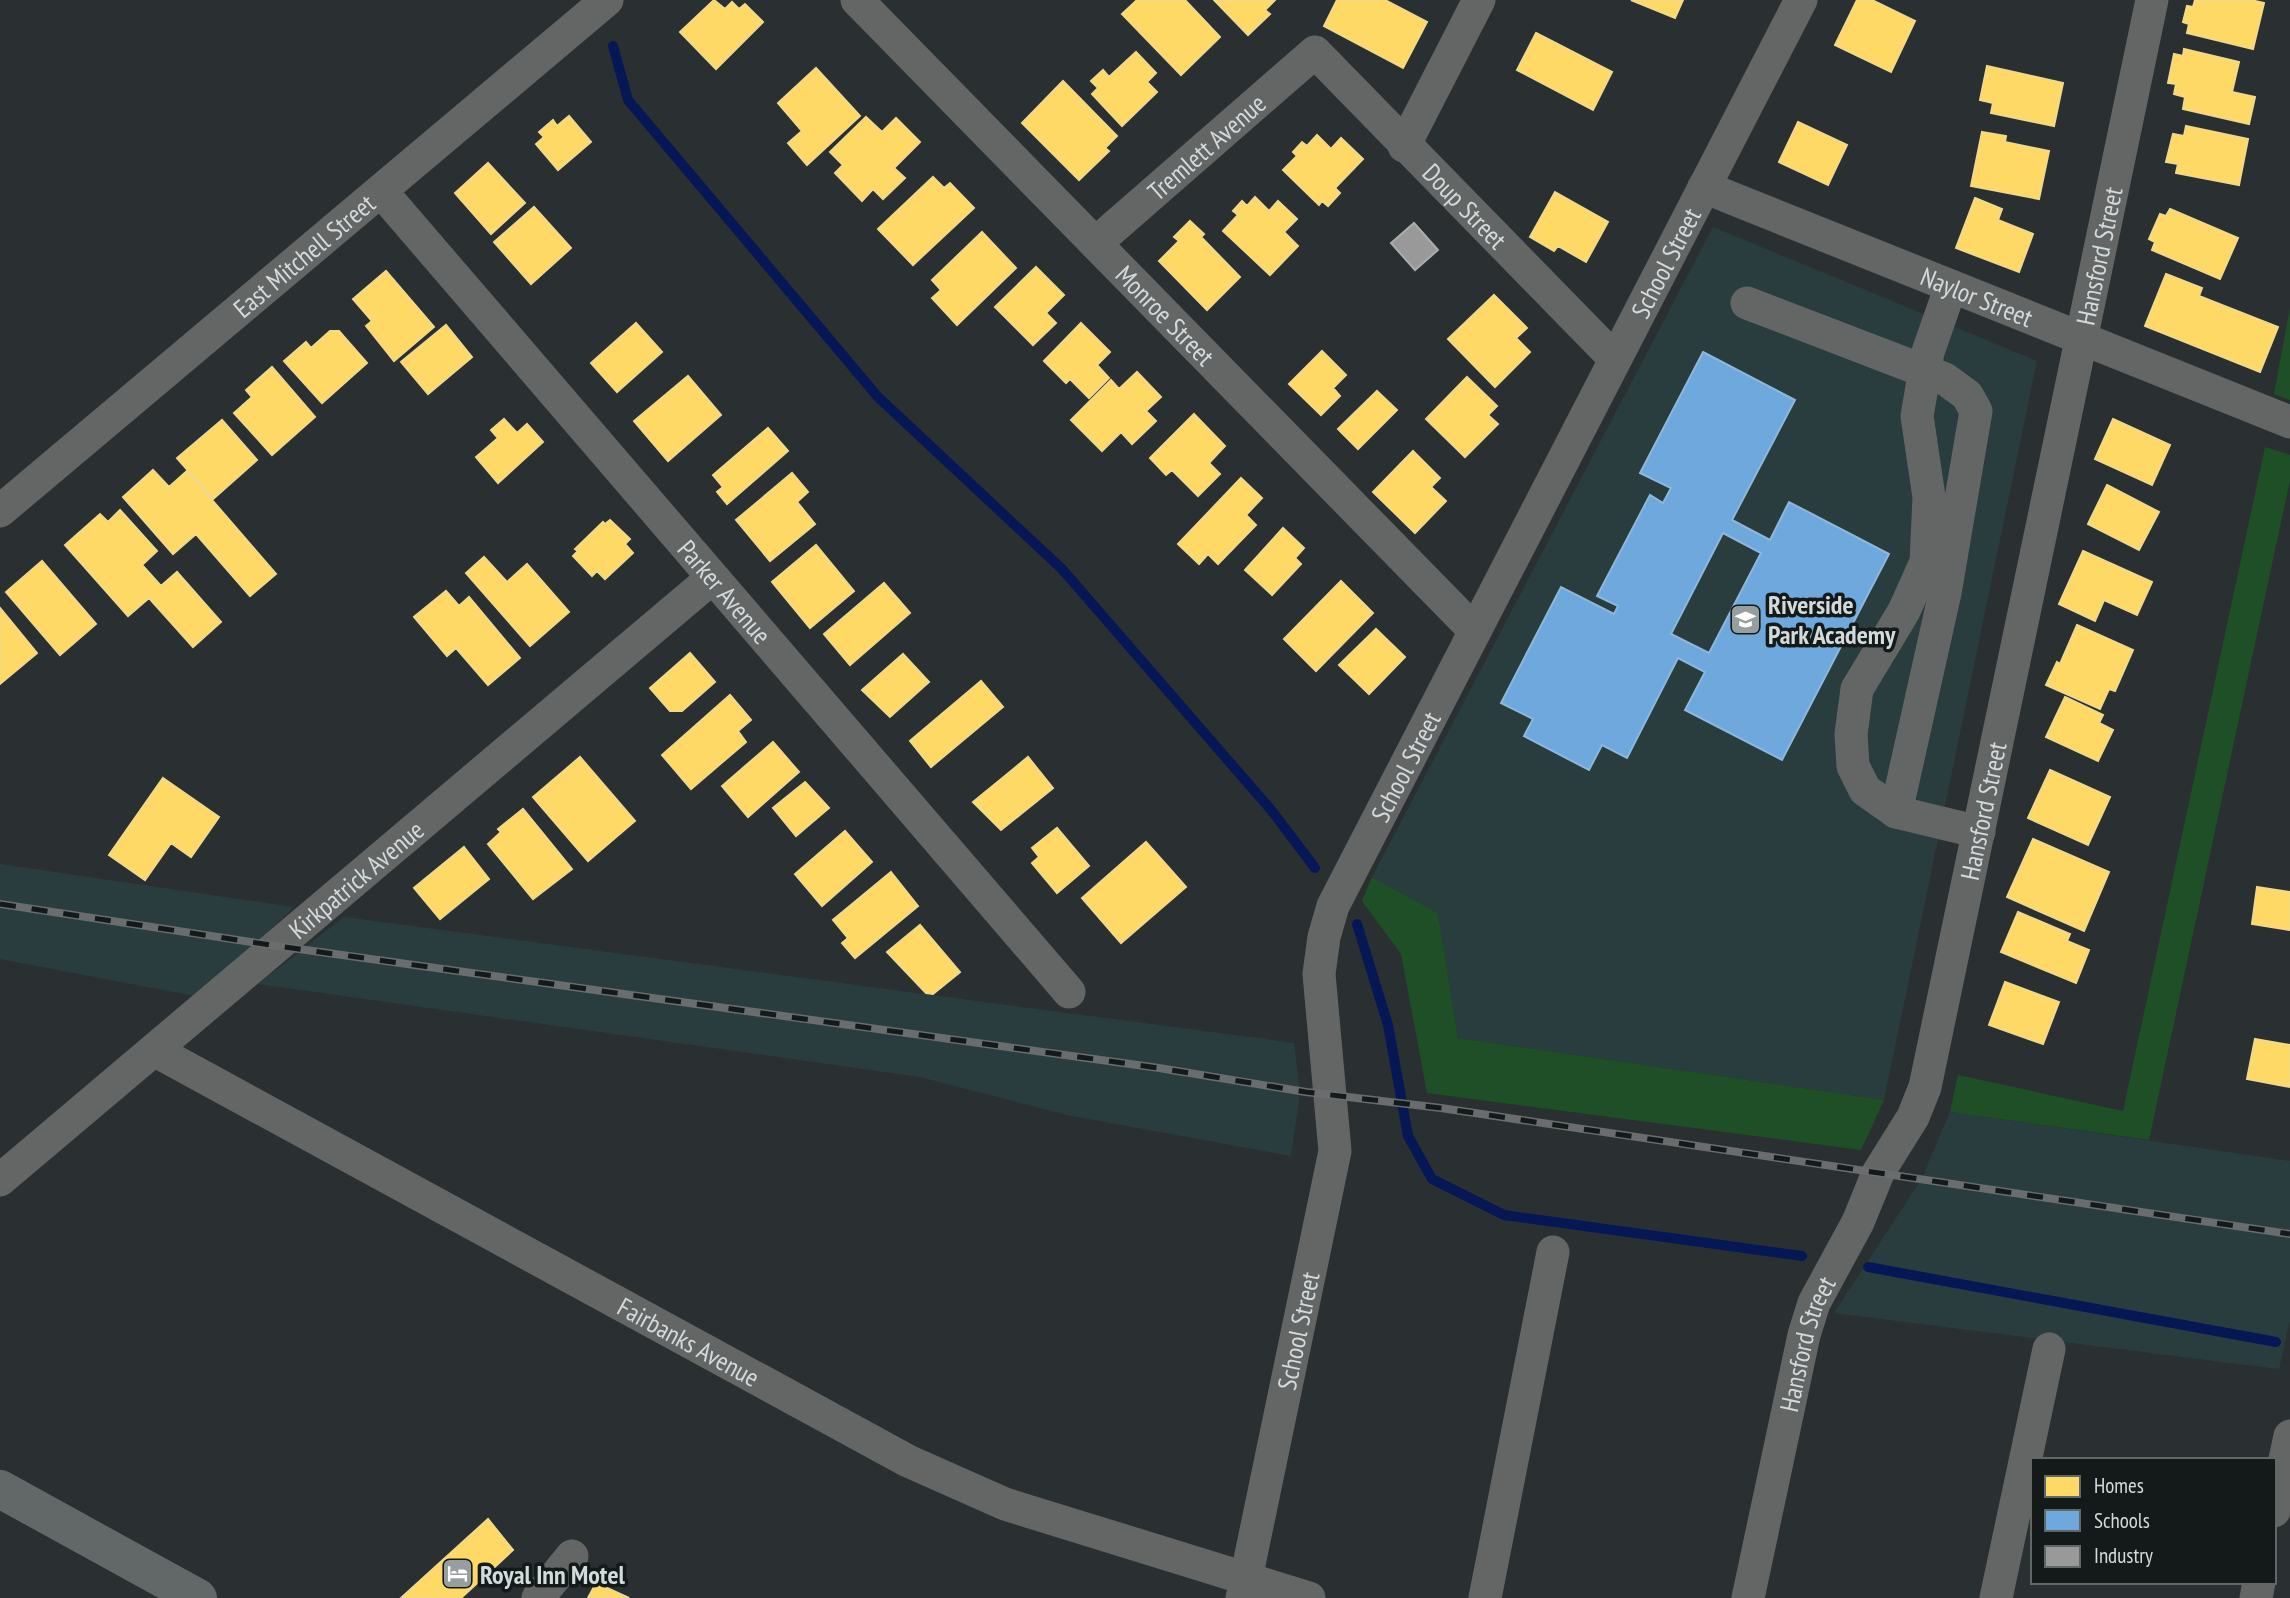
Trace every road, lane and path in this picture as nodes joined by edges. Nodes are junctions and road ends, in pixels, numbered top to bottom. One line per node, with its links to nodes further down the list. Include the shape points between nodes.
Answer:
1 (607, 0): 9 (street, East Mitchell Street)
2 (857, 0): 10 (street, Monroe Street)
3 (1479, 0): 7 (street)
4 (1801, 0): 8 (street, School Street)
5 (2152, 0): 13 (street, Hansford Street)
6 (1315, 52): 7 (street, Doup Street); 10 (street, Tremlett Avenue)
7 (1404, 146): 14 (street, Doup Street)
8 (1704, 187): 11 (street, Naylor Street); 14 (street, School Street)
9 (381, 191): 17 (street, East Mitchell Street); 18 (street, Parker Avenue)
10 (1097, 242): 19 (street, Monroe Street)
11 (1951, 286): 13 (street, Naylor Street); 15 (street)
12 (1747, 303): 15 (street)
13 (2081, 338): 16 (street, Naylor Street); 21 (street, Hansford Street)
14 (1615, 359): 19 (street, School Street)
15 (1923, 369): 20 (street, via 1967,395 1976,411 1945,593); 20 (street, via 1917,416 1929,497 1926,562 1904,611 1857,688 1851,734 1853,766 1865,789)
16 (2290, 422)
17 (0, 511)
18 (711, 579): 22 (street, Parker Avenue); 23 (street, Kirkpatrick Avenue)
19 (1475, 631): 31 (street, School Street, via 1333,906 1324,937 1319,974 1335,1150)
20 (1896, 811): 21 (street)
21 (1979, 832): 36 (street, Hansford Street, via 1925,1087 1814,1303 1804,1335)
22 (1069, 992)
23 (154, 1050): 24 (street, Kirkpatrick Avenue); 31 (street, Fairbanks Avenue, via 908,1461 1005,1504)
24 (0, 1180)
25 (1553, 1252): 35 (street)
26 (2049, 1349): 37 (street)
27 (2290, 1436): 29 (street)
28 (3, 1497): 32 (main road)
29 (2276, 1502)
30 (572, 1556): 33 (street)
31 (1244, 1589): 34 (street, Fairbanks Avenue)
32 (198, 1598)
33 (538, 1598)
34 (1309, 1598)
35 (1485, 1598)
36 (1748, 1598)
37 (1996, 1598)

